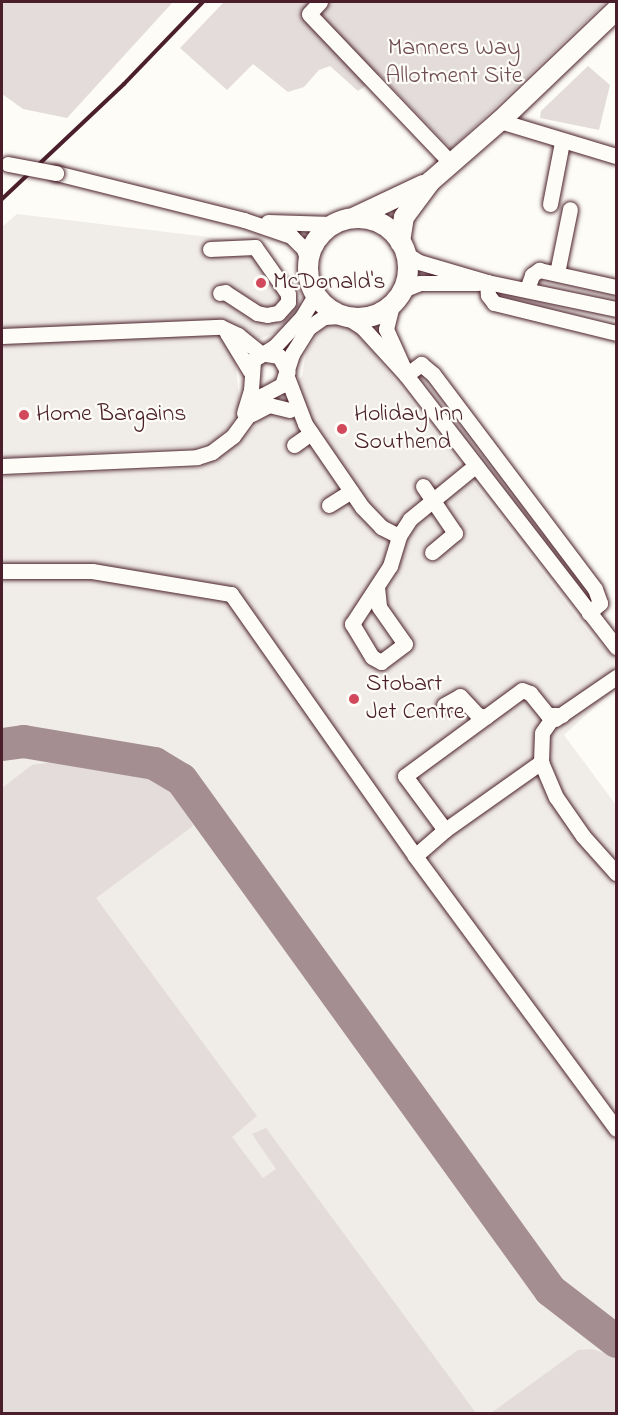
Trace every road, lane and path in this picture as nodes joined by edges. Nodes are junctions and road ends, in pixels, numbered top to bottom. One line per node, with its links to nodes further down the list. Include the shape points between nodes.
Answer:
1 (320, 2): 7 (street, via 309,14)
2 (616, 10): 3 (main road)
3 (500, 121): 4 (street); 7 (main road)
4 (562, 142): 5 (street); 9 (street)
5 (616, 156)
6 (4, 163): 12 (street, bridge)
7 (451, 163): 8 (main road)
8 (430, 182): 11 (main road); 14 (main road, via 404,217)
9 (550, 204)
10 (570, 209): 17 (street)
11 (352, 218): 13 (main road); 14 (main road, via 372,218)
12 (244, 220): 13 (street); 16 (street, via 297,240)
13 (332, 224): 16 (main road, via 314,243)
14 (403, 247): 18 (street, via 418,262); 22 (main road, via 409,271)
15 (213, 249): 23 (street, via 257,248 288,294 284,309 267,315 257,313 225,292)
16 (309, 265): 20 (main road)
17 (557, 273): 19 (street); 21 (street, via 536,270)
18 (487, 282): 21 (street); 22 (street, via 420,283); 28 (street, via 489,298 494,303)
19 (616, 287)
20 (313, 288): 26 (main road, via 321,302); 30 (street, via 308,310)
21 (527, 289): 25 (street)
22 (405, 290): 24 (main road)
23 (220, 293)
24 (392, 305): 26 (main road, via 373,316); 33 (street, via 386,329)
25 (616, 309)
26 (345, 317): 32 (street, via 324,318 308,328); 33 (street, via 362,327)
27 (214, 327): 29 (street); 30 (street, via 232,332); 31 (street, via 235,342)
28 (616, 333)
29 (2, 336)
30 (264, 353): 31 (street, via 253,360); 32 (street, via 279,356)
31 (250, 374): 34 (street, via 256,386); 38 (street, via 251,390)
32 (287, 374): 34 (street, via 282,385); 37 (street)
33 (406, 375): 41 (street); 49 (street, via 421,364 433,374 595,589 600,603)
34 (271, 391): 35 (street); 36 (street, via 260,399)
35 (289, 410): 36 (street, via 268,405); 37 (street)
36 (252, 414): 38 (street)
37 (308, 428): 39 (street); 42 (street)
38 (238, 429): 40 (street, via 220,447 197,457)
39 (294, 445)
40 (2, 466)
41 (470, 470): 43 (street, via 443,494); 49 (street)
42 (351, 490): 44 (street); 45 (street, via 372,520)
43 (428, 492): 45 (street); 46 (street, via 455,533)
44 (329, 506)
45 (402, 532): 48 (street, via 390,566)
46 (432, 552)
47 (2, 571): 57 (street, via 92,571 231,594)
48 (376, 587): 48 (street, via 352,629 372,657 381,662 397,654 405,644 379,607)
49 (589, 613): 50 (street)
50 (616, 647)
51 (616, 677): 54 (street)
52 (444, 705): 53 (street, via 460,696 478,715)
53 (486, 717): 54 (street, via 526,691); 56 (street, via 405,776)
54 (554, 717): 55 (street, via 542,732)
55 (541, 762): 56 (street); 58 (street, via 556,797)
56 (445, 831): 57 (street)
57 (415, 856): 59 (street)
58 (616, 873)
59 (616, 1129)

